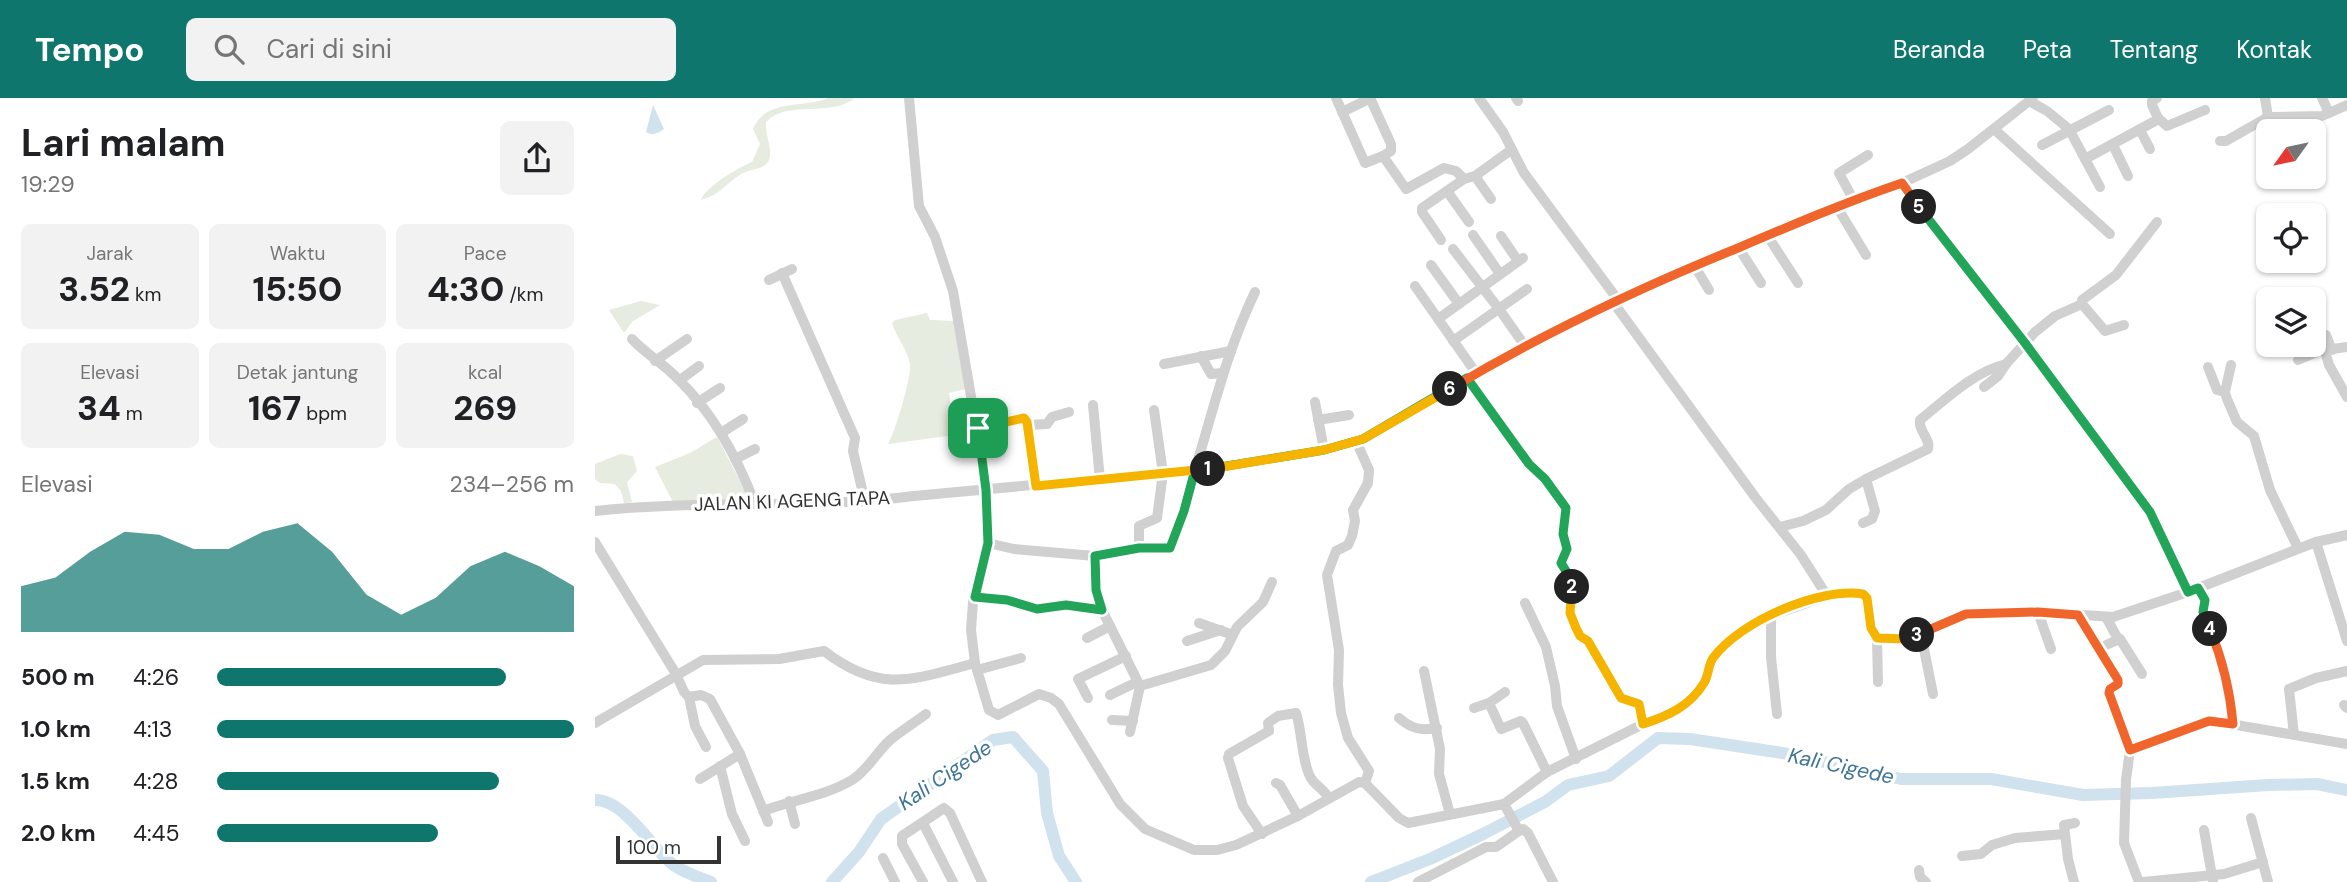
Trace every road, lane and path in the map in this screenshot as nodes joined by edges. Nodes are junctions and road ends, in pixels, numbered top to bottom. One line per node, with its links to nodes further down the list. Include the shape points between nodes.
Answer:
1 (909, 98): 96 (street, via 919,206 950,277)
2 (1336, 98): 12 (street)
3 (1371, 98): 12 (street); 25 (street, via 1391,144)
4 (1479, 98): 23 (street)
5 (2157, 98): 15 (street, via 2151,105)
6 (2265, 98): 14 (street)
7 (2322, 98): 13 (street)
8 (2031, 99): 16 (street, JALAN KI AGENG TAPA); 17 (street)
9 (2347, 105): 13 (street)
10 (2109, 110): 17 (street)
11 (2205, 110): 15 (street, via 2167,126)
12 (1342, 112): 25 (street, via 1363,162)
13 (2329, 113): 14 (street)
14 (2268, 117): 19 (street)
15 (2158, 118): 18 (street)
16 (1994, 129): 30 (street, JALAN KI AGENG TAPA, via 1961,155); 38 (street)
17 (2069, 129): 20 (street); 26 (street)
18 (2140, 130): 21 (street); 22 (street)
19 (2220, 141)
20 (2042, 145)
21 (2113, 145): 26 (street); 28 (street)
22 (2150, 149)
23 (1511, 150): 27 (street); 57 (street)
24 (1868, 155): 34 (street, via 1839,173)
25 (1383, 156): 29 (street, via 1406,190 1444,168)
26 (2085, 159): 31 (street)
27 (1475, 176): 29 (street); 33 (street)
28 (2128, 176)
29 (1464, 179): 32 (street)
30 (1902, 183): 34 (street, JALAN KI AGENG TAPA); 67 (street)
31 (2100, 187)
32 (1447, 191): 36 (street); 42 (street, via 1421,210)
33 (1491, 199)
34 (1854, 201): 35 (street, JALAN KI AGENG TAPA)
35 (1837, 207): 40 (street, JALAN KI AGENG TAPA); 45 (street)
36 (1469, 222)
37 (2157, 222): 59 (street, via 2116,275)
38 (2110, 234)
39 (1473, 235): 48 (street)
40 (1767, 235): 43 (street, JALAN KI AGENG TAPA); 51 (street)
41 (1501, 236): 48 (street, via 1521,260)
42 (1441, 240)
43 (1738, 247): 47 (street, JALAN KI AGENG TAPA); 50 (street)
44 (1453, 249): 53 (street)
45 (1866, 255)
46 (1431, 265): 58 (street)
47 (1694, 265): 55 (street); 57 (street, JALAN KI AGENG TAPA)
48 (1500, 274): 53 (street)
49 (769, 280): 108 (street, via 787,271 855,438 853,452)
50 (1761, 283)
51 (1798, 283)
52 (1415, 286): 61 (street)
53 (1481, 288): 58 (street); 60 (street)
54 (1527, 289): 60 (street)
55 (1709, 290)
56 (1255, 292): 71 (street)
57 (1615, 301): 68 (street, JALAN KI AGENG TAPA); 112 (street)
58 (1459, 304): 61 (street)
59 (2082, 304): 62 (street, via 2105,331); 67 (street, via 2055,316)
60 (1499, 309): 66 (street); 68 (street)
61 (1438, 319): 66 (street)
62 (2124, 326)
63 (2326, 335): 70 (street)
64 (632, 339): 74 (street)
65 (687, 339): 74 (street)
66 (1453, 341): 81 (street)
67 (2025, 343): 76 (street); 121 (street, via 2154,519)
68 (1525, 346): 81 (street, JALAN KI AGENG TAPA)
69 (2347, 347): 70 (street)
70 (2329, 350): 73 (street); 86 (street, via 2329,365)
71 (1231, 351): 72 (street); 80 (street)
72 (1201, 356): 75 (street); 80 (street, via 1211,374)
73 (2298, 360)
74 (655, 361): 82 (street)
75 (1164, 364)
76 (2005, 364): 83 (street); 104 (street, via 1988,370 1920,420 1929,449)
77 (2231, 365): 85 (street)
78 (699, 366): 82 (street)
79 (2208, 367): 85 (street, via 2217,390)
80 (1223, 373): 102 (street)
81 (1472, 376): 98 (street, JALAN KI AGENG TAPA); 164 (street, via 1529,464 1566,508 1563,534 1567,549 1561,563 1572,580 1572,619 1621,698 1639,704)
82 (680, 380): 88 (street)
83 (1984, 387)
84 (720, 388): 88 (street)
85 (2225, 392): 118 (street, via 2237,422 2254,436 2270,490)
86 (2347, 397)
87 (1315, 402): 94 (street)
88 (697, 403): 97 (street)
89 (1093, 405): 105 (street)
90 (1154, 410): 103 (street)
91 (1069, 412): 95 (street, via 1052,417 1047,424)
92 (1349, 415): 94 (street)
93 (743, 419): 97 (street)
94 (1318, 420): 100 (street)
95 (1029, 425): 96 (street, via 1024,418); 106 (street)
96 (978, 428): 107 (street)
97 (721, 433): 101 (street)
98 (1356, 441): 100 (street, JALAN KI AGENG TAPA); 178 (street, via 1369,470 1368,483 1353,510 1352,536 1336,551 1327,575 1339,650 1341,713 1348,738 1369,769)
99 (755, 449): 101 (street)
100 (1324, 450): 102 (street, JALAN KI AGENG TAPA)
101 (735, 459): 109 (street)
102 (1195, 470): 103 (street, JALAN KI AGENG TAPA); 117 (street, via 1170,548)
103 (1163, 473): 105 (street, JALAN KI AGENG TAPA); 117 (street, via 1157,518 1138,528)
104 (1866, 479): 111 (street, via 1875,511 1872,519); 112 (street, via 1826,510)
105 (1100, 480): 106 (street, JALAN KI AGENG TAPA)
106 (1036, 486): 107 (street, JALAN KI AGENG TAPA)
107 (986, 490): 108 (street, JALAN KI AGENG TAPA); 116 (street)
108 (865, 502): 109 (street, JALAN KI AGENG TAPA)
109 (755, 504): 110 (street, JALAN KI AGENG TAPA)
110 (595, 511)
111 (1863, 523)
112 (1780, 527): 122 (street)
113 (2347, 535): 115 (street)
114 (595, 542): 147 (street)
115 (2316, 542): 118 (street); 139 (street)
116 (988, 543): 119 (street); 123 (street)
117 (1139, 548): 119 (street)
118 (2298, 548): 121 (street)
119 (1095, 556): 125 (street)
120 (1272, 582): 134 (street, via 1263,602)
121 (2193, 590): 129 (street); 165 (street, via 2205,600 2203,613 2224,667)
122 (1827, 596): 127 (street); 136 (street, via 1865,596)
123 (975, 597): 125 (street, via 1037,609 1066,605); 144 (street, via 971,630)
124 (1525, 603): 173 (street, via 1546,647 1557,706)
125 (1102, 610): 131 (street)
126 (2038, 612): 128 (street); 133 (street, via 1966,614); 141 (street)
127 (1771, 615): 159 (street); 164 (street, via 1742,632 1711,660 1705,682 1689,702)
128 (2078, 615): 129 (street); 140 (street)
129 (2106, 617): 137 (street)
130 (1199, 623): 132 (street)
131 (1110, 626): 135 (street); 142 (street)
132 (1221, 630): 134 (street); 138 (street)
133 (1921, 634): 136 (street, via 1905,639); 152 (street)
134 (1233, 635): 150 (street, via 1212,665)
135 (1087, 638)
136 (1877, 638): 149 (street)
137 (2118, 639): 140 (street); 148 (street)
138 (1187, 641)
139 (2347, 641)
140 (2099, 648): 171 (street, via 2118,680 2109,693)
141 (2051, 649)
142 (1126, 656): 150 (street); 155 (street, via 1078,678)
143 (1021, 658): 144 (street)
144 (976, 667): 147 (street, via 892,681 849,669 819,651 779,659 703,660); 192 (street, via 993,714 1039,694 1059,704 1120,804 1145,829 1194,850 1217,850)
145 (1424, 671): 166 (street)
146 (2347, 671): 168 (street, via 2288,690)
147 (676, 674): 154 (street); 163 (street)
148 (2142, 674)
149 (1878, 682)
150 (1138, 684): 153 (street); 162 (street)
151 (1505, 692): 156 (street)
152 (1933, 694)
153 (1110, 695)
154 (689, 697): 170 (street, via 695,726); 172 (street, via 711,699)
155 (1089, 698)
156 (1489, 703): 157 (street); 175 (street, via 1501,729 1523,723)
157 (1474, 708)
158 (926, 714): 180 (street, via 890,740 854,778 835,789)
159 (1777, 714)
160 (1399, 718): 166 (street, via 1411,728)
161 (1112, 720): 162 (street)
162 (1133, 721): 167 (street)
163 (595, 723)
164 (1643, 724): 173 (street)
165 (2233, 724): 168 (street); 171 (street, via 2209,721)
166 (1437, 728): 183 (street, via 1439,774)
167 (1130, 733)
168 (2294, 735): 169 (street)
169 (2347, 744)
170 (706, 747)
171 (2130, 750): 208 (street, via 2124,843)
172 (740, 754): 174 (street); 182 (street)
173 (1576, 759): 175 (street)
174 (720, 766): 176 (street); 194 (street, via 732,814)
175 (1547, 772): 181 (street)
176 (699, 779)
177 (1276, 783): 184 (street)
178 (1365, 783): 179 (street); 183 (street, via 1408,823)
179 (1329, 798): 184 (street); 192 (street, via 1312,780 1296,713 1275,718 1268,723 1269,731 1228,758 1243,806)
180 (789, 801): 182 (street); 189 (street)
181 (1505, 806): 183 (street); 190 (street)
182 (763, 811): 186 (street)
183 (1450, 814)
184 (1298, 816): 192 (street)
185 (2251, 818): 197 (street)
186 (768, 822)
187 (923, 823): 201 (street, via 901,838); 202 (street); 203 (street, via 941,808 947,810)
188 (2075, 823): 193 (street, via 2065,824)
189 (795, 824)
190 (1518, 827): 204 (street, via 1496,847); 205 (street, via 1528,833)
191 (2204, 830): 199 (street)
192 (1262, 834)
193 (2065, 834): 195 (street, via 2015,838 1981,854); 207 (street)
194 (745, 841)
195 (1962, 856)
196 (883, 858): 200 (street)
197 (2263, 862): 199 (street); 209 (street)
198 (1919, 870): 206 (street)
199 (2213, 878): 208 (street)
200 (895, 882)
201 (923, 882)
202 (953, 882)
203 (982, 882)
204 (1418, 882)
205 (1553, 882)
206 (1926, 882)
207 (2074, 882)
208 (2141, 882)
209 (2268, 882)

